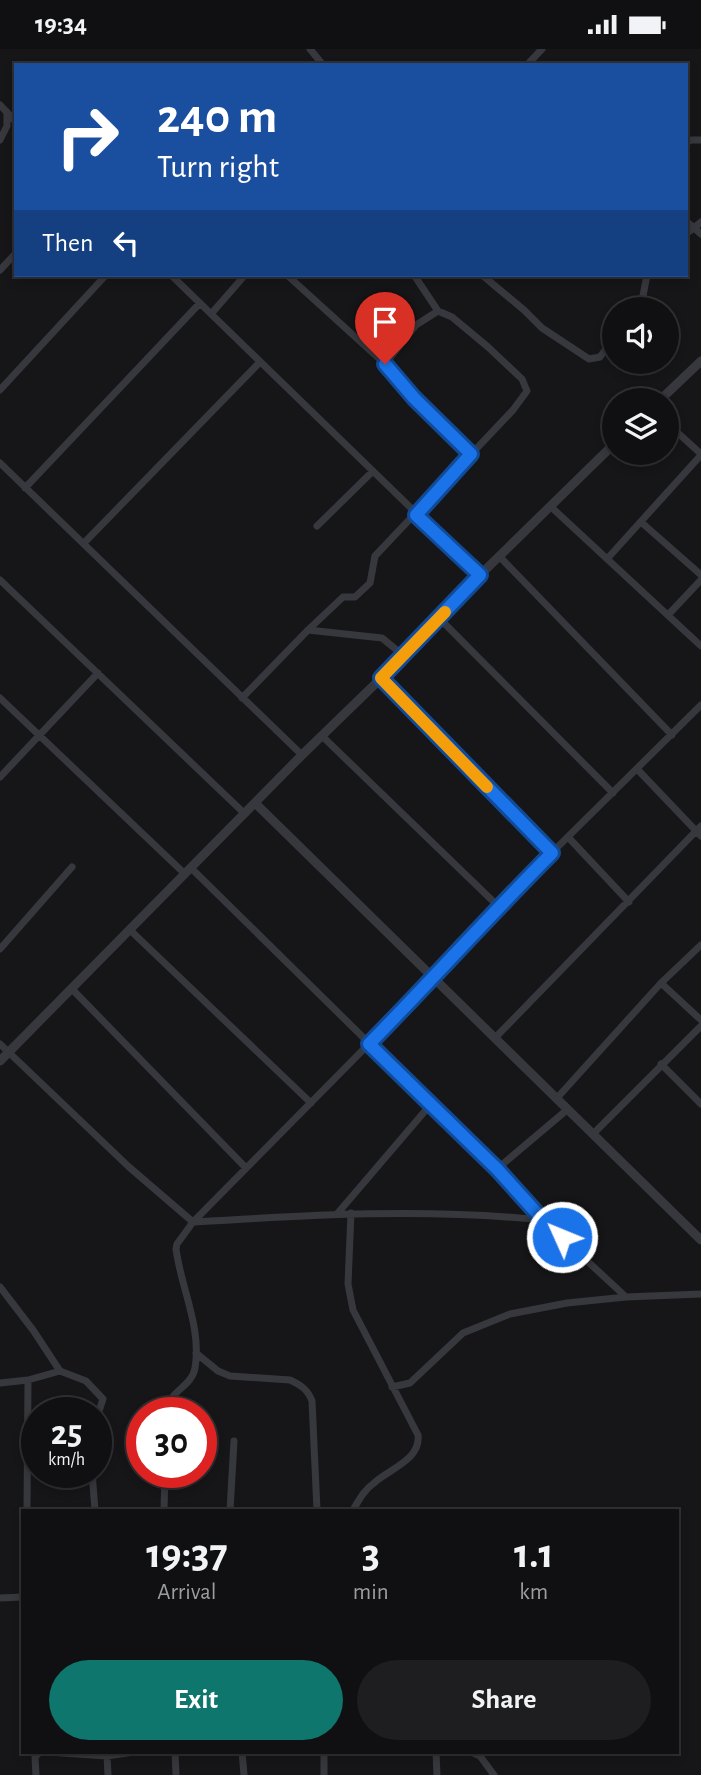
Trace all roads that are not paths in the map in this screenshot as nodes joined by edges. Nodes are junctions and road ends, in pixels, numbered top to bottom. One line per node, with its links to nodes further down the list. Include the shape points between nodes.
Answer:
1 (310, 49): 3 (street)
2 (542, 49): 4 (street)
3 (321, 63)
4 (529, 63)
5 (0, 105): 6 (street)
6 (7, 112): 7 (street); 8 (street)
7 (14, 120)
8 (0, 140)
9 (14, 255): 10 (street)
10 (0, 270)
11 (104, 277): 27 (street)
12 (173, 277): 19 (street)
13 (243, 277): 21 (street)
14 (289, 277): 25 (street)
15 (415, 277): 20 (street)
16 (484, 277): 22 (street, via 542,328 589,359)
17 (647, 277): 18 (street)
18 (642, 297)
19 (200, 303): 21 (street); 34 (street)
20 (438, 311): 25 (street, via 416,325); 29 (street, via 488,347 523,379 527,391)
21 (211, 314): 24 (street)
22 (602, 353)
23 (701, 361): 26 (street)
24 (260, 362): 33 (street); 39 (street)
25 (385, 364): 29 (street)
26 (673, 388)
27 (0, 390)
28 (679, 434): 30 (street)
29 (471, 454): 36 (street)
30 (701, 455): 37 (street)
31 (602, 456): 35 (street)
32 (0, 463): 34 (street)
33 (372, 472): 36 (street); 38 (street)
34 (25, 488): 39 (street)
35 (550, 506): 40 (street); 41 (street)
36 (416, 515): 42 (street); 47 (street, via 375,556 370,583 355,597 344,597)
37 (641, 522): 41 (street); 43 (street)
38 (317, 526)
39 (84, 543): 53 (street)
40 (499, 556): 42 (street); 55 (street)
41 (607, 559): 45 (street)
42 (480, 575): 46 (street)
43 (701, 577): 45 (street)
44 (0, 580): 50 (street)
45 (668, 615): 48 (street)
46 (439, 618): 49 (street); 61 (street)
47 (309, 629): 49 (street, via 382,638); 53 (street)
48 (701, 646)
49 (404, 656): 51 (street)
50 (98, 673): 57 (street); 63 (street)
51 (381, 678): 56 (street); 66 (street)
52 (0, 698): 57 (street)
53 (242, 698): 58 (street)
54 (701, 705): 55 (street)
55 (672, 735): 59 (street)
56 (322, 736): 58 (street); 70 (street)
57 (40, 737): 60 (street); 68 (street)
58 (302, 755): 62 (street)
59 (638, 770): 61 (street); 64 (street)
60 (0, 777)
61 (613, 793): 65 (street)
62 (255, 803): 63 (street); 74 (street)
63 (245, 814): 68 (street)
64 (699, 831): 69 (street)
65 (568, 837): 66 (street); 69 (street)
66 (552, 853): 70 (street)
67 (72, 867): 73 (street)
68 (188, 871): 71 (street); 81 (street)
69 (629, 902): 79 (street)
70 (498, 907): 74 (street)
71 (130, 929): 76 (street); 86 (street)
72 (701, 945): 75 (street)
73 (0, 949)
74 (434, 978): 79 (street); 81 (street)
75 (662, 983): 77 (street); 85 (street)
76 (71, 988): 82 (street); 91 (street)
77 (701, 1020)
78 (701, 1026): 84 (street)
79 (495, 1038): 85 (street)
80 (0, 1044): 82 (street)
81 (369, 1044): 86 (street); 87 (street)
82 (9, 1052): 83 (street); 96 (street)
83 (0, 1061)
84 (661, 1064): 88 (street); 90 (street)
85 (557, 1098): 89 (street)
86 (311, 1103): 91 (street)
87 (430, 1104): 92 (street); 94 (street)
88 (701, 1104)
89 (568, 1109): 90 (street); 92 (street)
90 (593, 1134): 97 (street)
91 (246, 1168): 96 (street)
92 (497, 1169): 95 (street)
93 (351, 1213): 94 (street); 95 (street, via 487,1214); 105 (street, via 348,1284 353,1310)
94 (337, 1214): 96 (street)
95 (543, 1220): 100 (street)
96 (193, 1222): 101 (street, via 176,1249)
97 (701, 1240)
98 (0, 1287): 102 (street)
99 (701, 1294): 100 (street)
100 (626, 1297): 105 (street, via 510,1314 463,1333 410,1383)
101 (196, 1353): 107 (street, via 193,1375); 115 (street, via 230,1376 290,1380 309,1393)
102 (60, 1371): 103 (street); 106 (street, via 86,1381)
103 (28, 1380): 104 (street); 111 (street)
104 (0, 1383)
105 (392, 1387): 116 (street, via 419,1444 396,1469 374,1482)
106 (101, 1397)
107 (171, 1397)
108 (234, 1441): 114 (street)
109 (93, 1488): 112 (street)
110 (165, 1488): 113 (street)
111 (27, 1509)
112 (95, 1509)
113 (164, 1509)
114 (230, 1509)
115 (317, 1509)
116 (354, 1509)
117 (21, 1597): 118 (street)
118 (0, 1598)
119 (38, 1754): 128 (street)
120 (77, 1754): 127 (street)
121 (128, 1754): 127 (street)
122 (175, 1754): 130 (street)
123 (242, 1754): 131 (street)
124 (324, 1754): 132 (street)
125 (436, 1754): 133 (street)
126 (476, 1754): 134 (street)
127 (107, 1756): 129 (street)
128 (36, 1775)
129 (108, 1775)
130 (176, 1775)
131 (244, 1775)
132 (324, 1775)
133 (437, 1775)
134 (494, 1775)

